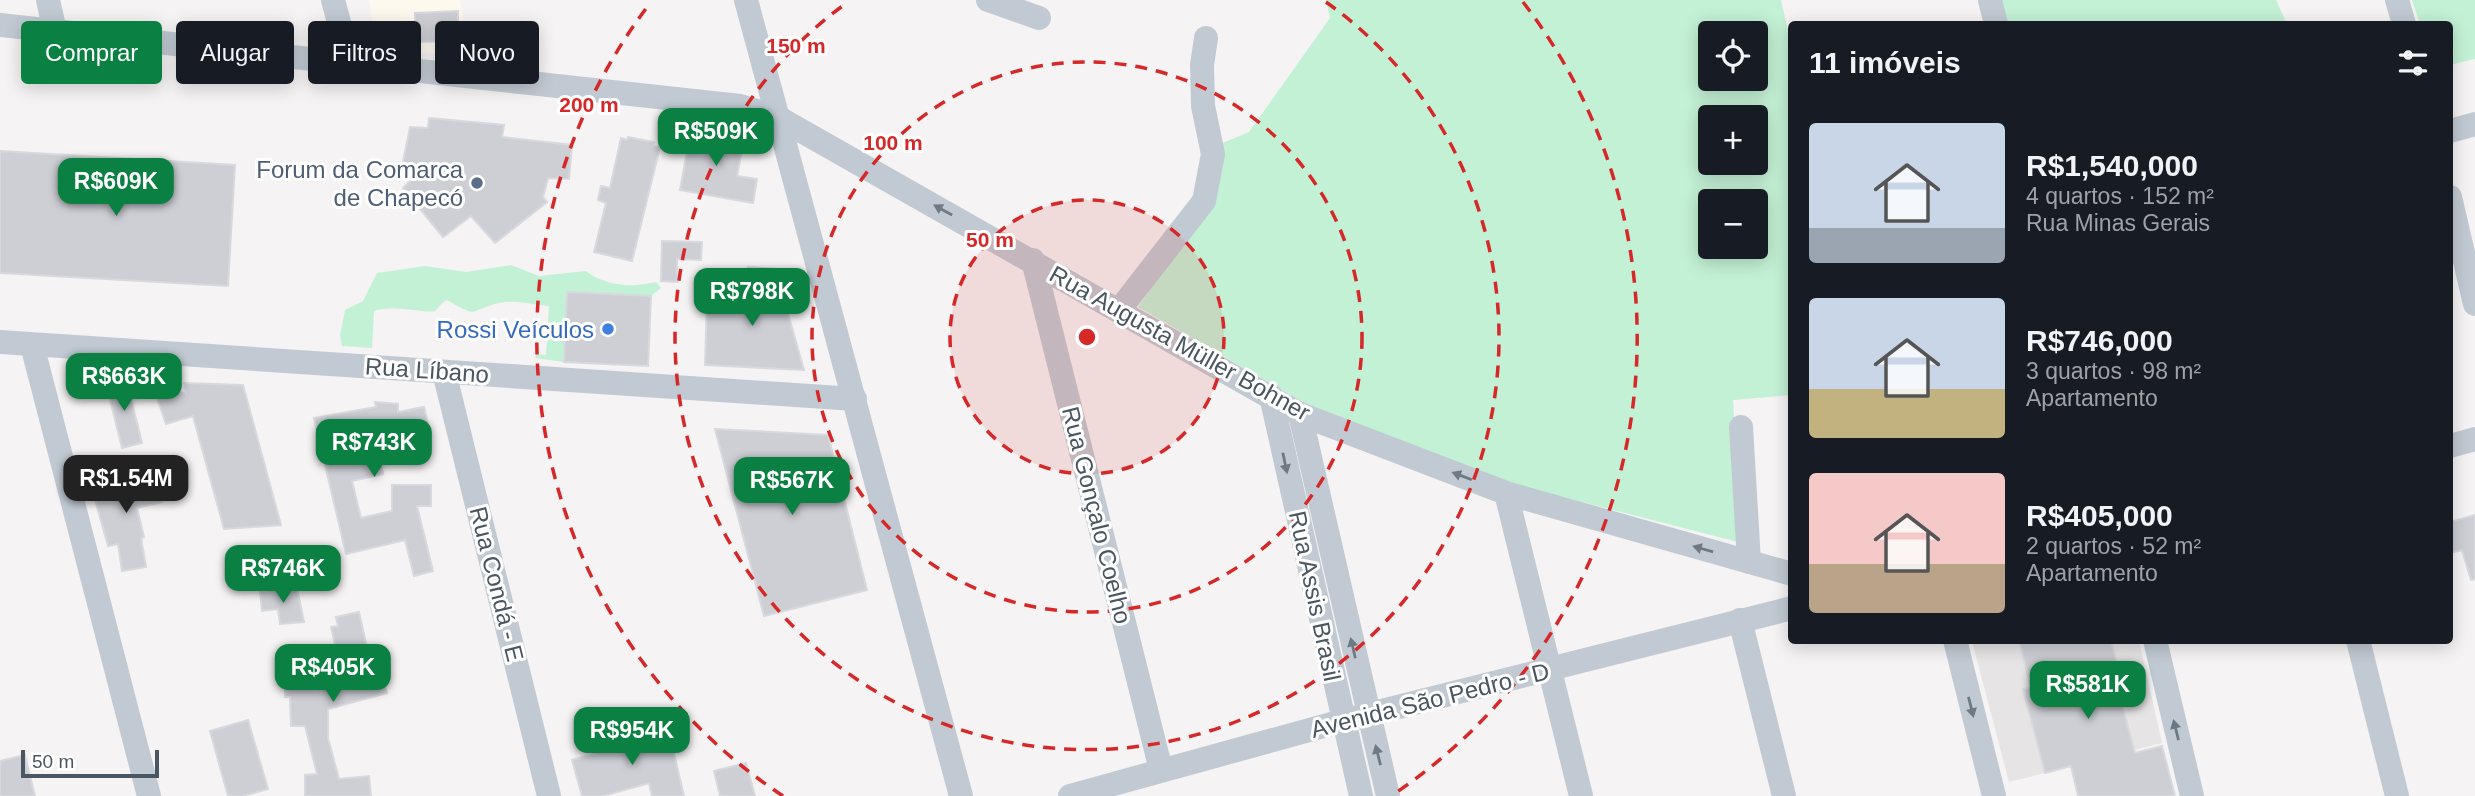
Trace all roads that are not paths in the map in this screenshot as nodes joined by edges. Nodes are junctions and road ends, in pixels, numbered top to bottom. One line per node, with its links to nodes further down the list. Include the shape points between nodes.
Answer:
1 (48, 0): 8 (street)
2 (333, 0): 9 (street)
3 (746, 0): 18 (street)
4 (988, 0): 7 (street)
5 (1990, 0): 10 (street)
6 (2398, 0): 11 (street)
7 (1039, 18)
8 (53, 21)
9 (339, 21)
10 (1995, 21)
11 (2403, 21)
12 (0, 25): 13 (street, Rua Augusta Müller Bohner)
13 (21, 27)
14 (1206, 38): 24 (street, via 1203,106 1213,155 1204,201)
15 (162, 43): 16 (street, Rua Augusta Müller Bohner)
16 (308, 58)
17 (421, 71): 18 (street, Rua Augusta Müller Bohner, via 740,106)
18 (778, 117): 22 (street, Rua Augusta Müller Bohner, one-way to 18); 29 (street)
19 (2475, 124): 20 (street)
20 (2453, 130)
21 (2453, 210): 23 (street)
22 (1033, 260): 24 (street, Rua Augusta Müller Bohner); 45 (street, Rua Gonçalo Coelho)
23 (2475, 304)
24 (1119, 309): 28 (street, Rua Augusta Müller Bohner)
25 (0, 342): 26 (street, Rua Líbano)
26 (32, 345): 27 (street, Rua Líbano); 46 (street)
27 (444, 372): 29 (street, Rua Líbano); 47 (street, Rua Condá - E)
28 (1271, 396): 30 (street, Rua Augusta Müller Bohner); 44 (street, Rua Assis Brasil, one-way to 44)
29 (855, 399): 48 (street)
30 (1300, 414): 34 (street, Rua Augusta Müller Bohner, one-way to 30); 43 (street, Rua Assis Brasil, one-way to 30)
31 (1741, 427): 35 (street)
32 (2475, 439): 33 (street)
33 (2453, 445)
34 (1506, 493): 35 (street, Rua Augusta Müller Bohner, one-way to 34); 42 (street)
35 (1749, 562): 36 (street, Rua Augusta Müller Bohner)
36 (1788, 573)
37 (1788, 609): 38 (street, Avenida São Pedro - D)
38 (1740, 620): 42 (street, Avenida São Pedro - D); 53 (street)
39 (1956, 644): 54 (street, one-way to 54)
40 (2156, 644): 55 (street, one-way to 40)
41 (2359, 644): 56 (street)
42 (1549, 669): 43 (street, Avenida São Pedro - D); 52 (street)
43 (1368, 715): 44 (street, Avenida São Pedro - D); 51 (street, Rua Assis Brasil, one-way to 43)
44 (1342, 722): 45 (street, Avenida São Pedro - D); 50 (street, Rua Assis Brasil)
45 (1161, 770): 49 (street, Avenida São Pedro - D)
46 (149, 796)
47 (550, 796)
48 (961, 796)
49 (1070, 796)
50 (1361, 796)
51 (1388, 796)
52 (1581, 796)
53 (1784, 796)
54 (1994, 796)
55 (2192, 796)
56 (2397, 796)

